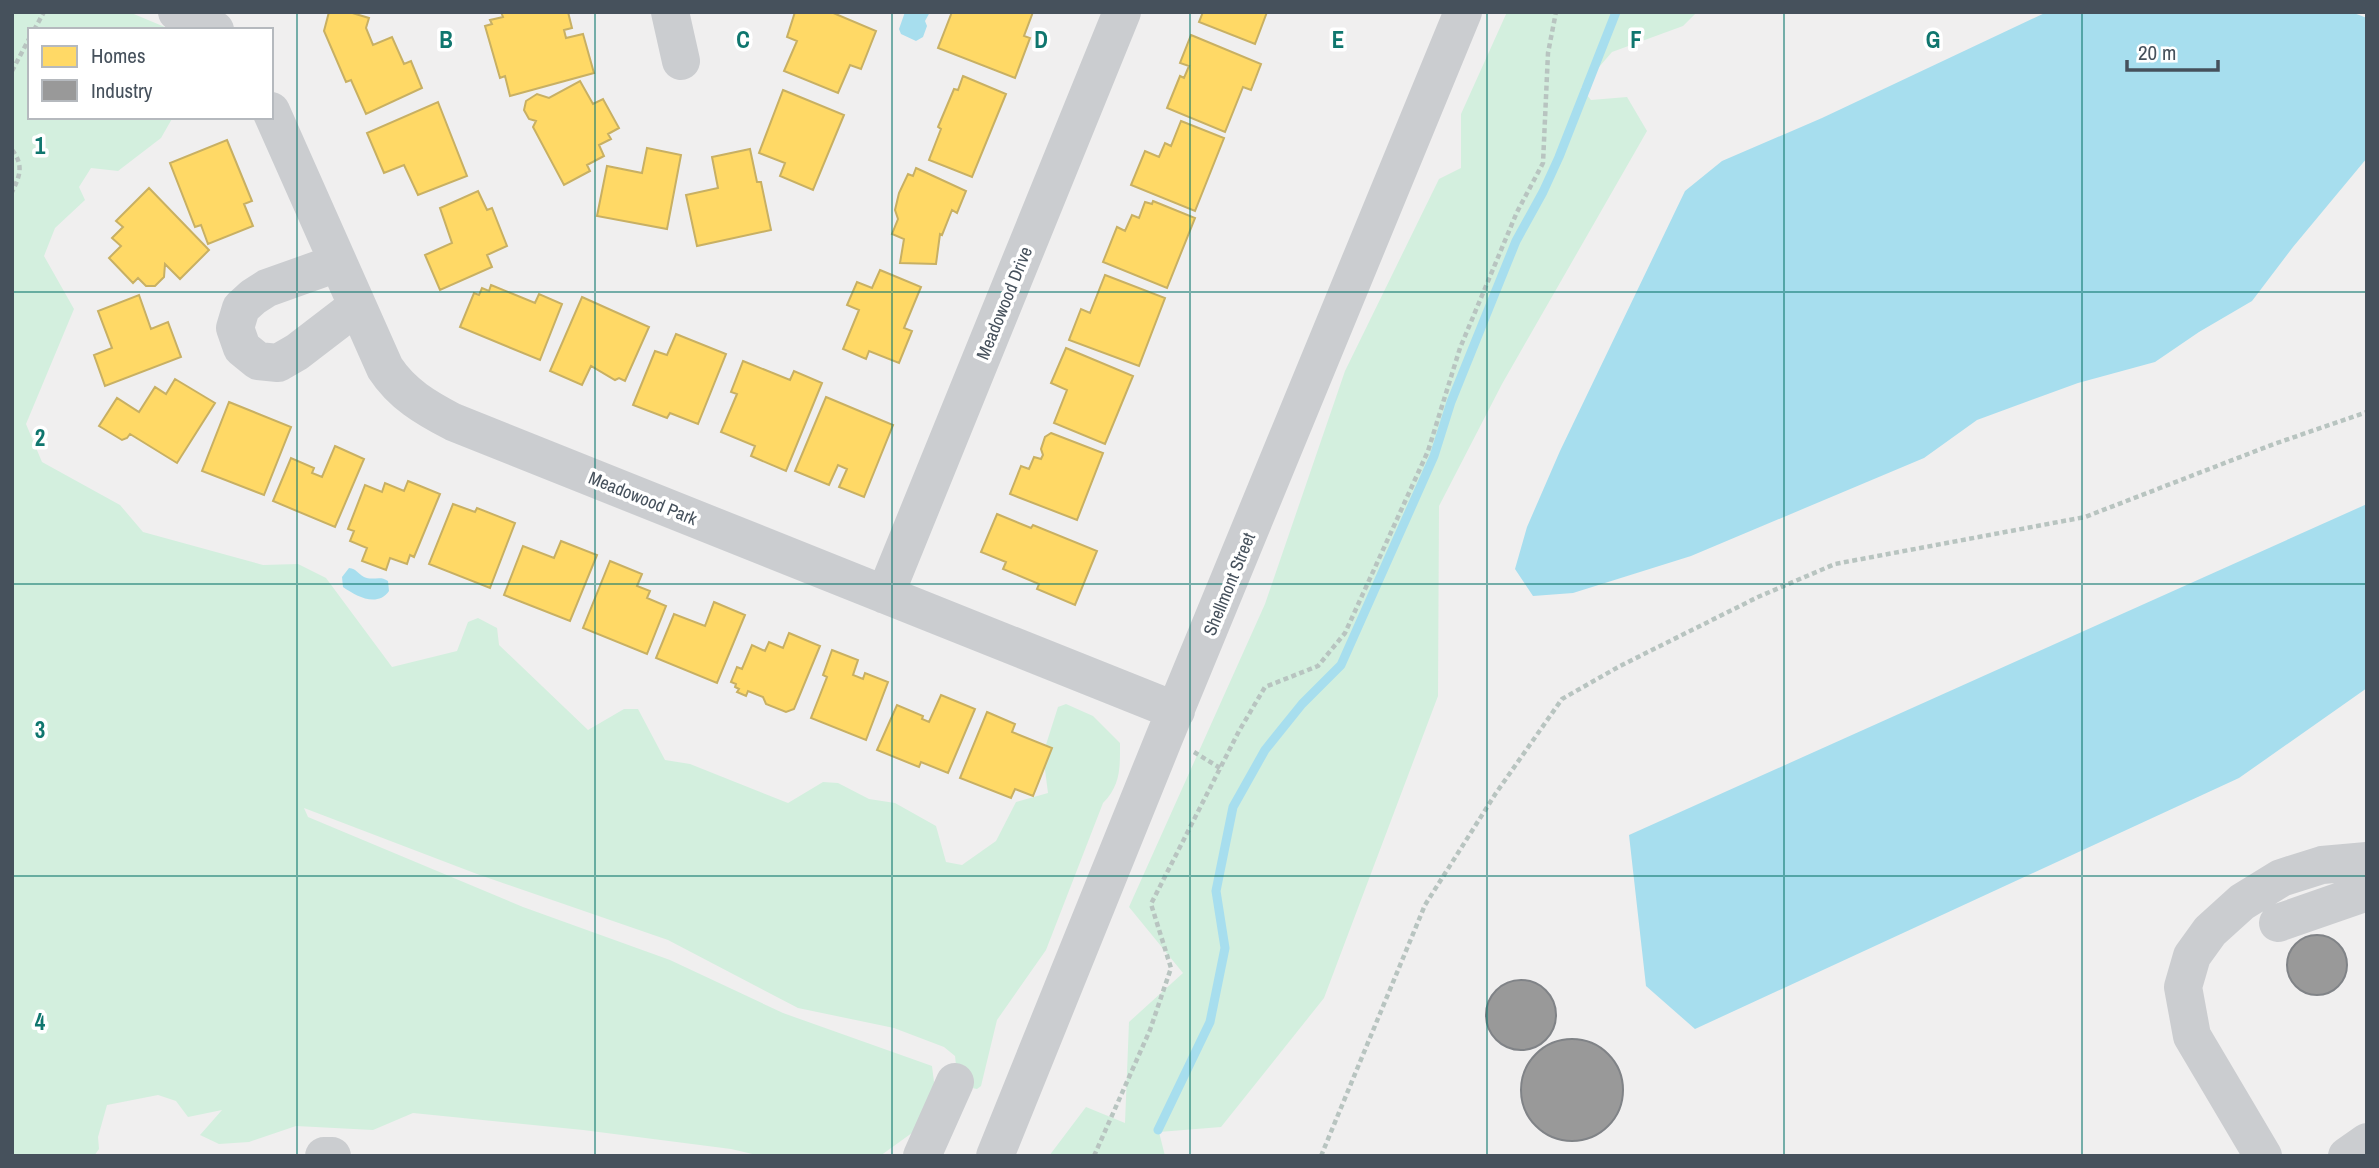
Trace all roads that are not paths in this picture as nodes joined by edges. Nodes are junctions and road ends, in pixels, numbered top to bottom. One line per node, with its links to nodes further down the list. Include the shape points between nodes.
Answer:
1 (177, 12): 5 (street)
2 (670, 12): 6 (street)
3 (1122, 12): 10 (street, Meadowood Drive)
4 (1463, 12): 11 (street, Shellmont Street)
5 (211, 28)
6 (681, 61)
7 (273, 116): 8 (street, Meadowood Park)
8 (337, 263): 9 (street, Meadowood Park); 9 (street, via 253,296 241,308 235,328 242,348 258,361 278,363)
9 (357, 306): 10 (street, Meadowood Park, via 393,380 429,409)
10 (885, 595): 11 (street, Meadowood Park)
11 (1176, 711): 20 (street, Shellmont Street)
12 (2367, 861): 21 (street, via 2322,865 2281,878 2242,902 2210,930 2192,956 2183,987 2192,1036)
13 (2367, 892): 14 (street)
14 (2278, 923)
15 (955, 1082): 19 (street)
16 (2367, 1142): 22 (street)
17 (324, 1156): 18 (street)
18 (332, 1156)
19 (922, 1156)
20 (996, 1156)
21 (2263, 1156)
22 (2347, 1156)

